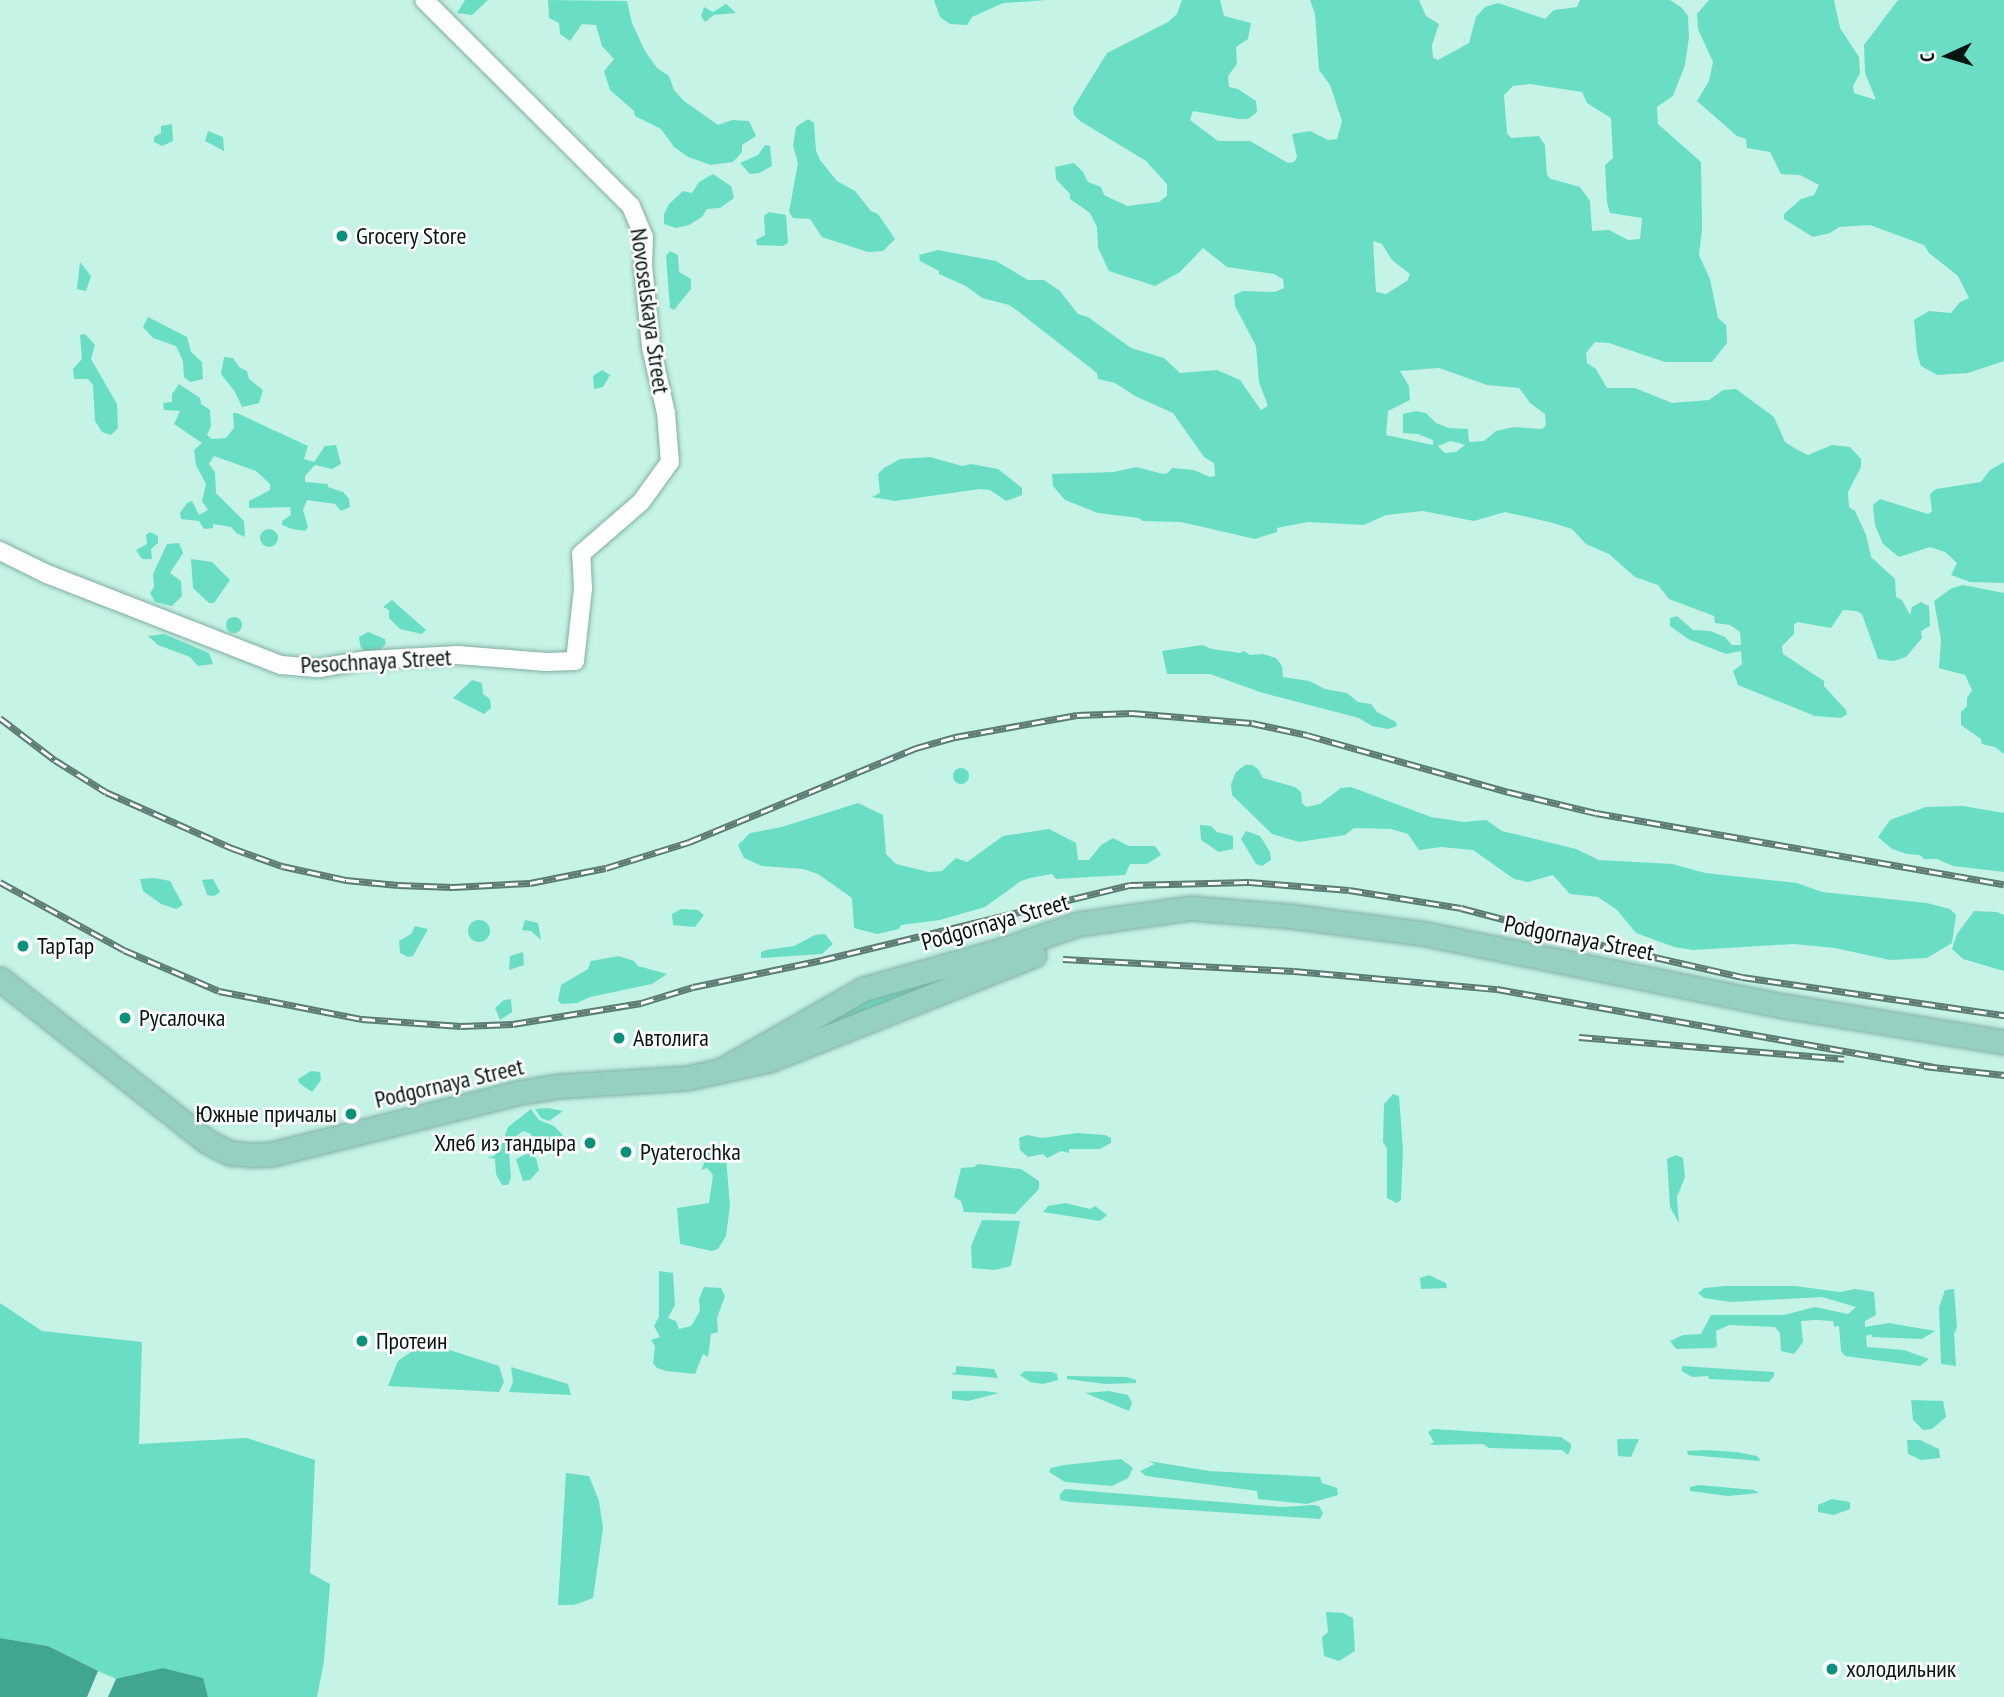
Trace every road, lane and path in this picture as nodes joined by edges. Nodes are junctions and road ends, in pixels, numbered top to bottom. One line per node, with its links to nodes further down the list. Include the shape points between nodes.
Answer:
1 (424, 0): 3 (street, Novoselskaya Street, via 631,206 644,237 651,346 666,414 670,462 641,502 581,554)
2 (0, 551): 3 (street, Pesochnaya Street, via 47,574 281,665 320,668 367,660 458,655 575,661)
3 (583, 588)
4 (1141, 914): 6 (main road, Podgornaya Street, via 1191,908 1426,934 1784,1006); 7 (main road, Podgornaya Street, via 823,1040 769,1060); 7 (main road, Podgornaya Street, via 1078,924 863,989)
5 (0, 979): 7 (main road, Podgornaya Street, via 208,1142 230,1153 272,1154 516,1093)
6 (2004, 1042)
7 (720, 1071)

